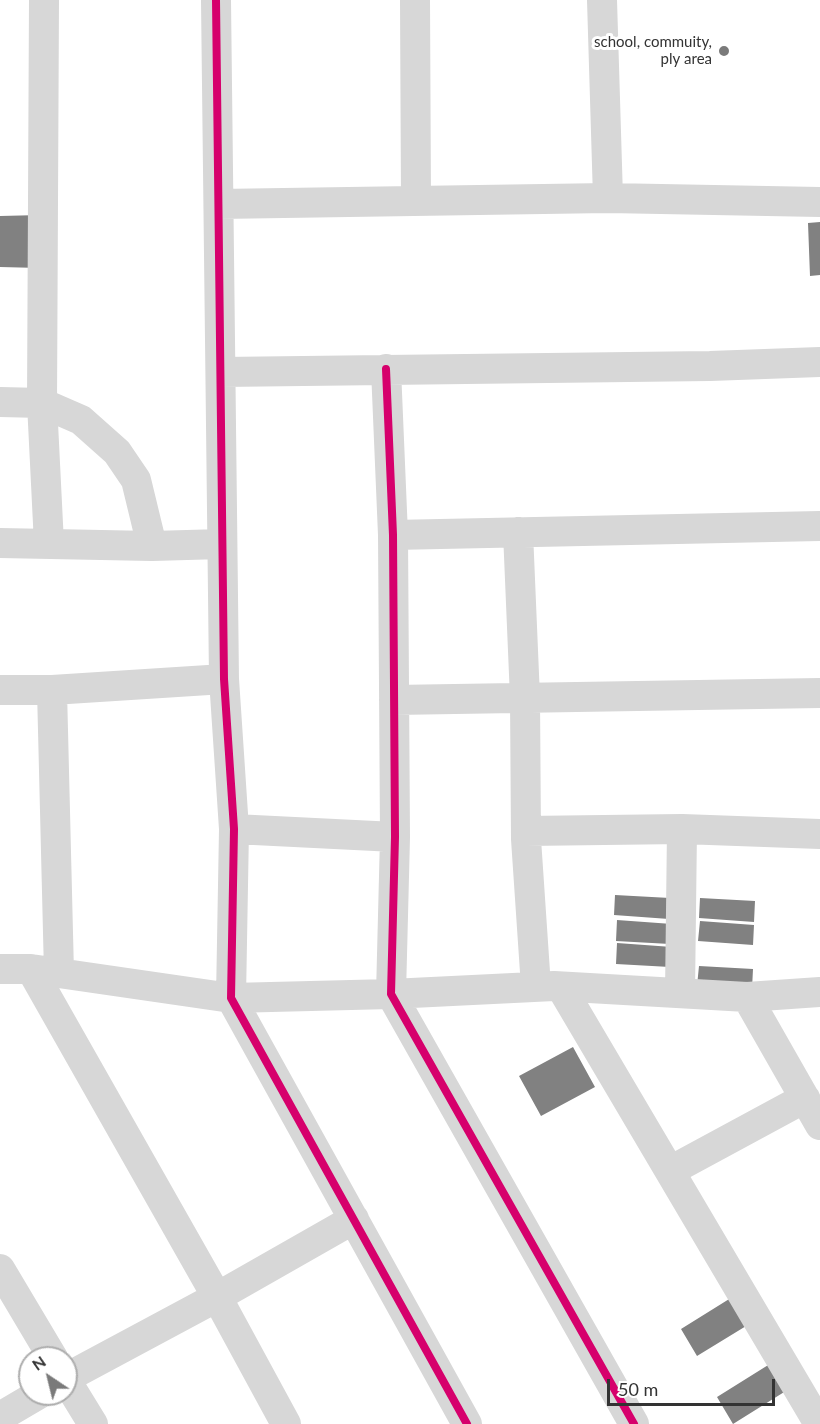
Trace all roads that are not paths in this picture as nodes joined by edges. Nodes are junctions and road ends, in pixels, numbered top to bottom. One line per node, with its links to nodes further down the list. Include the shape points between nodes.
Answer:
1 (44, 0): 13 (street)
2 (216, 0): 8 (street)
3 (415, 0): 6 (street)
4 (602, 0): 5 (street)
5 (608, 198): 6 (street); 7 (street)
6 (416, 201): 8 (street)
7 (820, 202)
8 (219, 204): 11 (street)
9 (820, 362): 10 (street)
10 (386, 369): 11 (street); 16 (street)
11 (222, 372): 19 (street)
12 (0, 402): 13 (street)
13 (42, 403): 18 (street); 20 (street, via 81,420 117,452 136,480)
14 (820, 526): 15 (street)
15 (518, 532): 16 (street); 25 (street)
16 (393, 535): 26 (street)
17 (0, 543): 18 (street)
18 (49, 544): 20 (street)
19 (222, 544): 20 (street); 21 (street)
20 (152, 546)
21 (224, 679): 23 (street); 27 (street)
22 (0, 690): 23 (street)
23 (52, 690): 33 (street)
24 (820, 693): 25 (street)
25 (525, 698): 26 (street); 29 (street)
26 (394, 700): 31 (street)
27 (234, 829): 31 (street); 39 (street)
28 (682, 829): 29 (street); 30 (street); 36 (street)
29 (526, 831): 34 (street)
30 (820, 834)
31 (395, 837): 37 (street)
32 (0, 969): 33 (street)
33 (45, 971): 39 (street); 45 (street)
34 (548, 987): 36 (street); 37 (street); 42 (street)
35 (820, 992): 38 (street)
36 (680, 993): 38 (street)
37 (391, 994): 39 (street); 54 (street)
38 (747, 997): 40 (street)
39 (231, 998): 43 (street)
40 (804, 1098): 41 (street); 42 (street)
41 (820, 1125)
42 (670, 1171): 55 (street)
43 (354, 1219): 45 (street); 53 (street)
44 (0, 1269): 46 (street)
45 (217, 1298): 47 (street); 52 (street)
46 (46, 1346)
47 (78, 1373)
48 (78, 1399): 51 (street)
49 (19, 1406): 50 (street)
50 (0, 1417)
51 (93, 1424)
52 (286, 1424)
53 (467, 1424)
54 (634, 1424)
55 (819, 1424)

